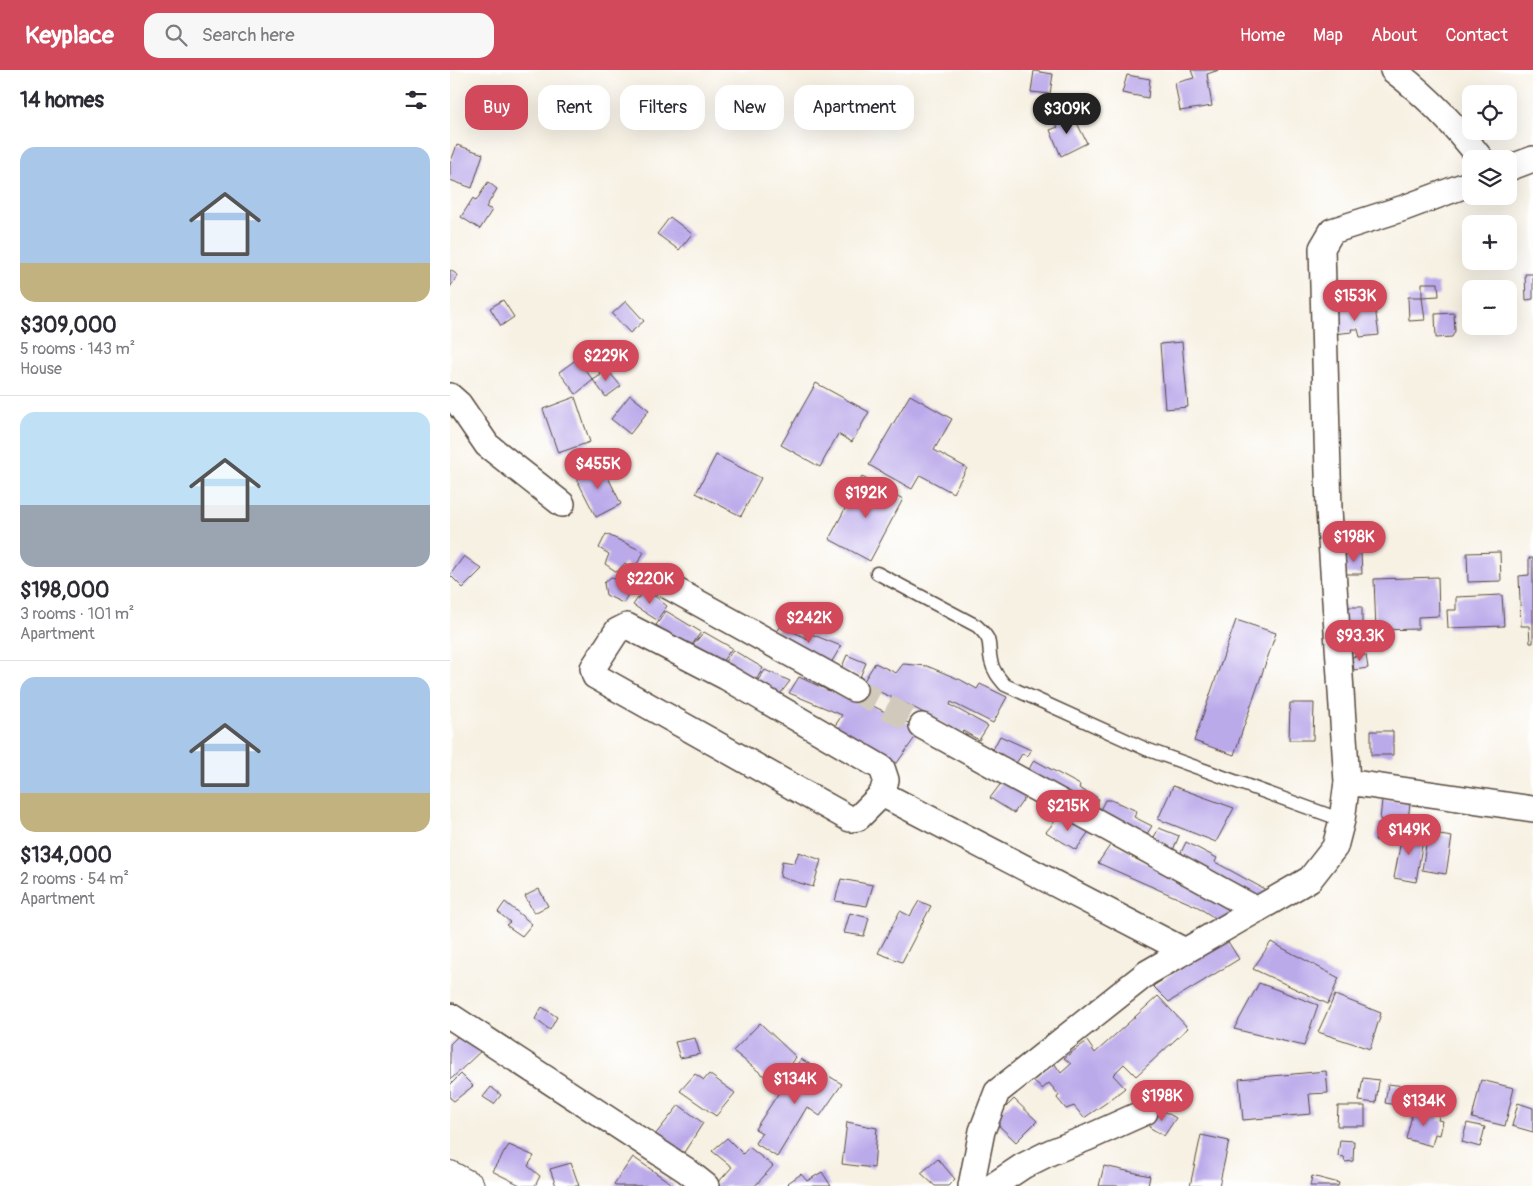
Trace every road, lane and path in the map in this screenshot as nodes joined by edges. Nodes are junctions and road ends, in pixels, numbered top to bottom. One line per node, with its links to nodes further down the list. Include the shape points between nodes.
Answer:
1 (1393, 70): 2 (street, via 1414,86)
2 (1474, 150)
3 (1533, 159): 4 (street)
4 (1517, 165)
5 (1462, 186): 12 (street, via 1332,231 1322,248 1329,510)
6 (450, 396): 7 (street, via 487,445)
7 (562, 504)
8 (877, 573): 15 (lane, via 984,632 990,642 996,674 1005,685 1146,749)
9 (657, 580): 10 (street)
10 (854, 689)
11 (922, 726): 16 (street)
12 (1346, 782): 14 (street); 15 (street)
13 (882, 794): 13 (street, via 858,818 850,819 595,676 593,668 617,631 627,626 726,677 882,768 886,780); 17 (street)
14 (1533, 809)
15 (1342, 820): 16 (street, via 1335,847 1310,879)
16 (1257, 910): 17 (street)
17 (1185, 951): 23 (street, via 1147,973 997,1092 982,1131)
18 (450, 1016): 22 (street)
19 (1145, 1112): 24 (street, via 1051,1152)
20 (450, 1175): 21 (street)
21 (470, 1186)
22 (706, 1186)
23 (971, 1186)
24 (993, 1186)

